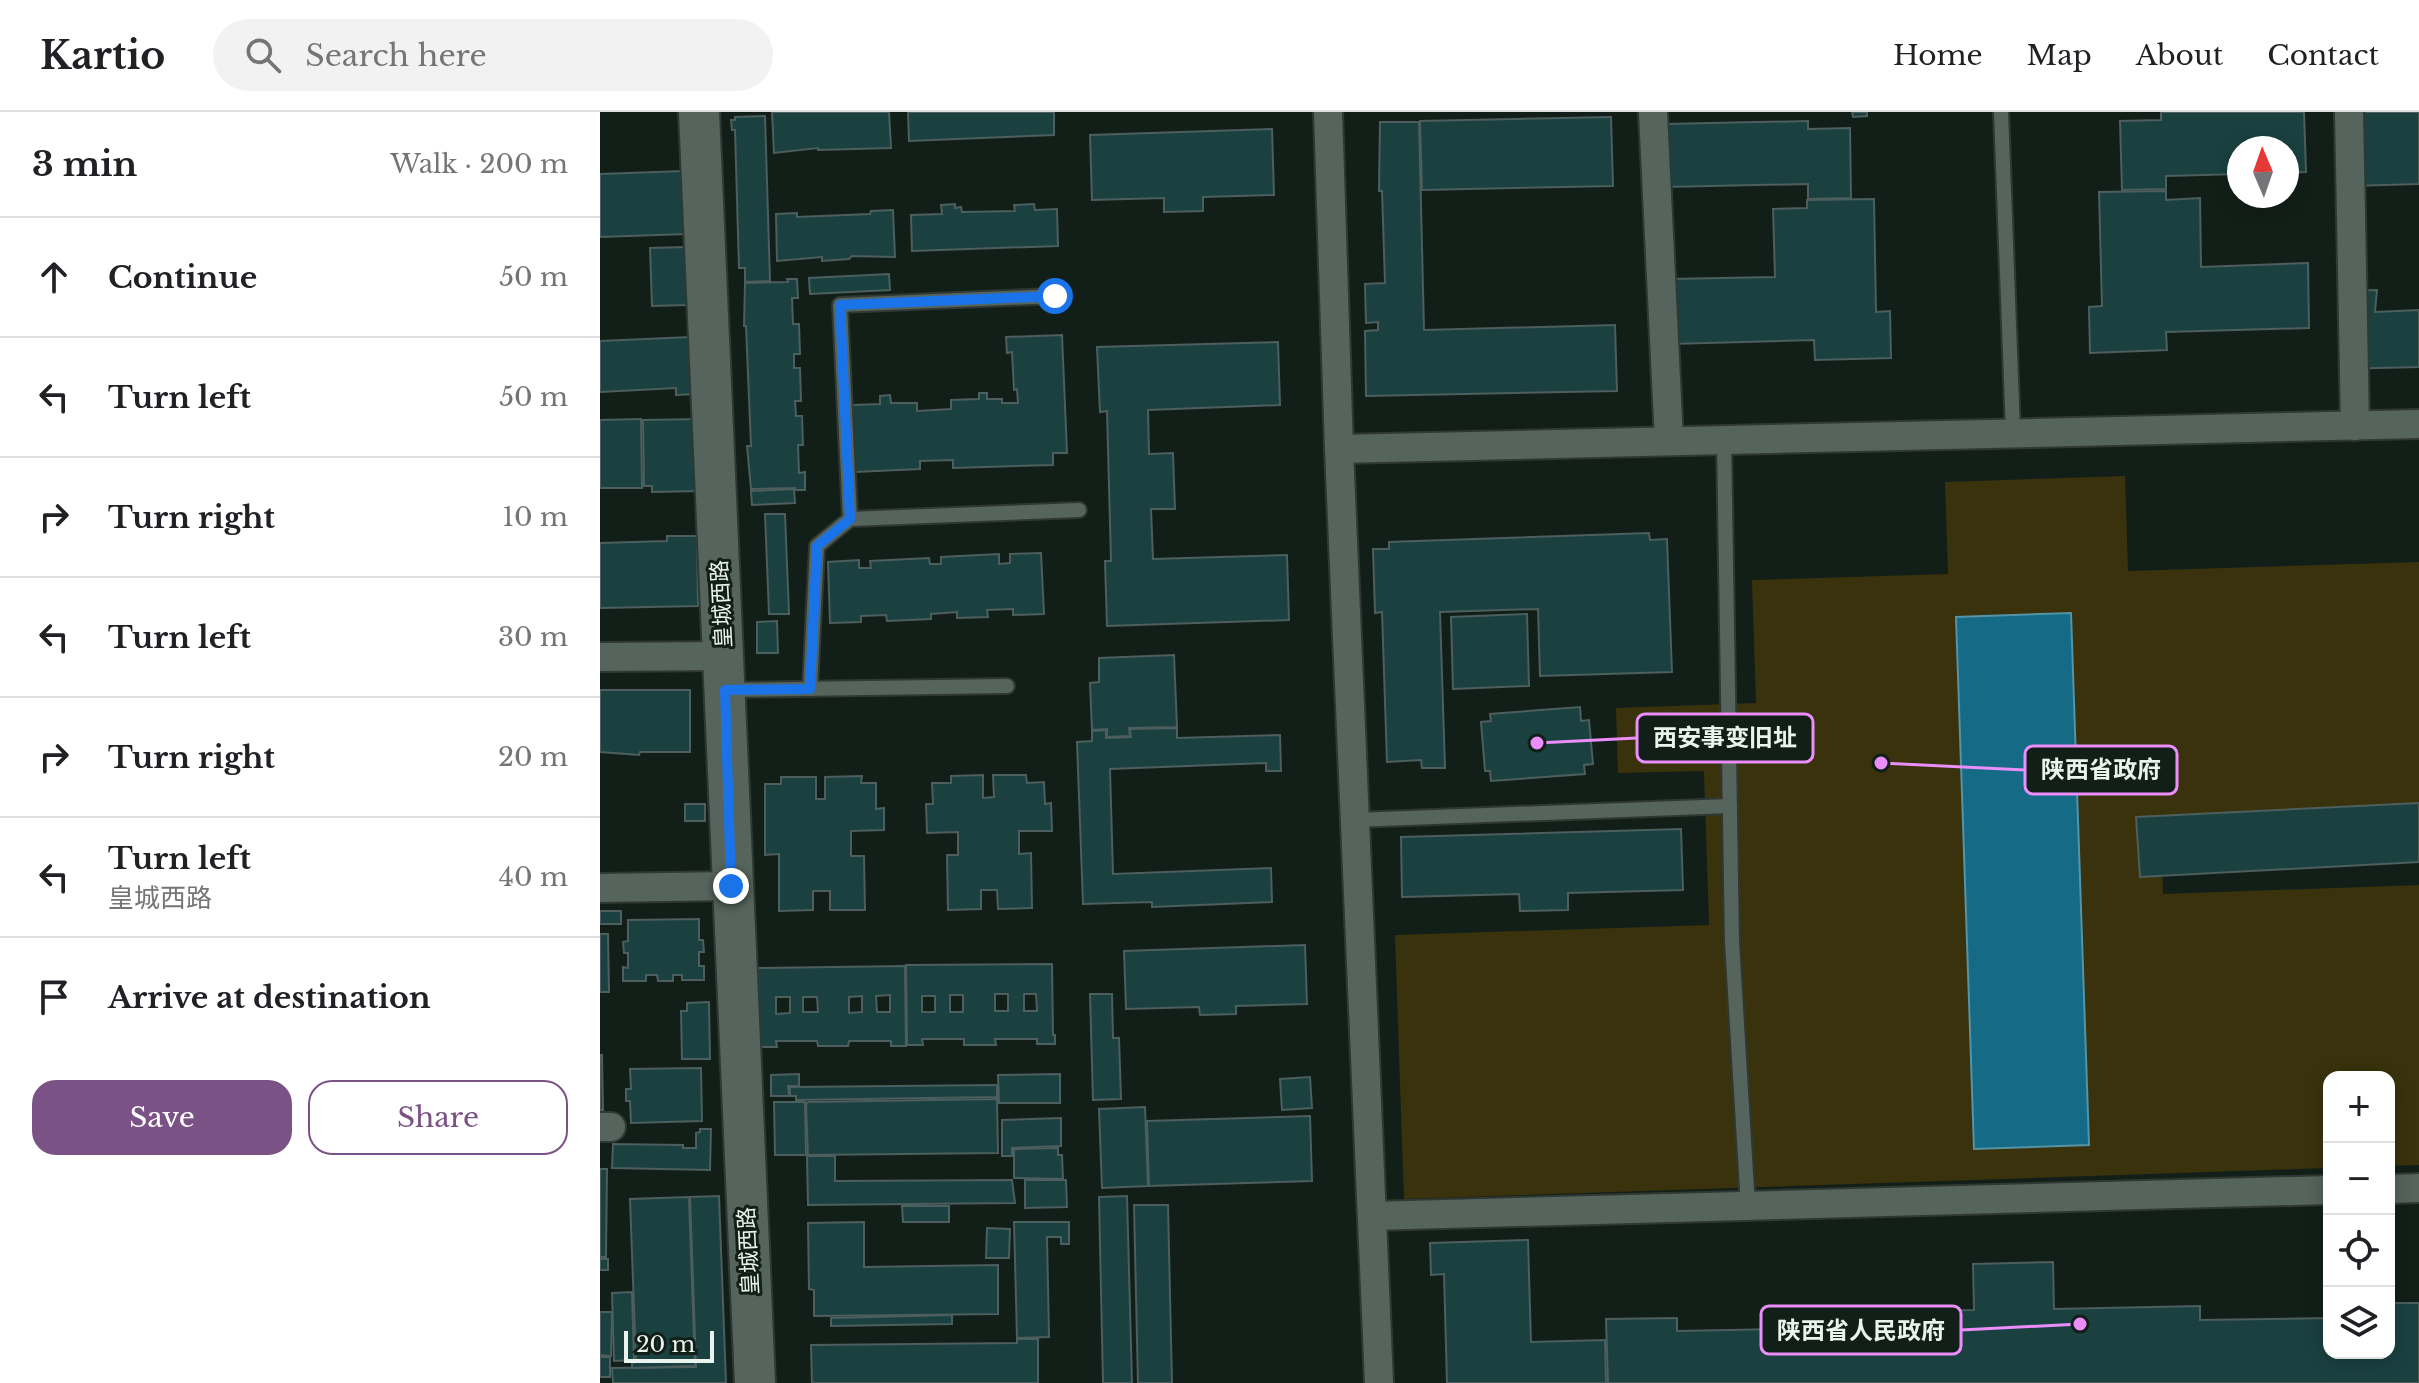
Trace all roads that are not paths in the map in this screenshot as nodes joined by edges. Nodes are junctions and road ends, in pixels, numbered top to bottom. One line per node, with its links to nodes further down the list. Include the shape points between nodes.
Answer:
1 (699, 112): 16 (street, 皇城西路)
2 (1328, 112): 12 (street)
3 (1653, 112): 11 (street)
4 (2001, 112): 9 (lane)
5 (2349, 112): 8 (street)
6 (1055, 296): 14 (lane, via 840,305)
7 (2419, 424): 8 (street)
8 (2355, 426): 9 (street)
9 (2013, 432): 10 (street)
10 (1724, 440): 11 (street); 19 (lane)
11 (1669, 441): 12 (street)
12 (1339, 449): 20 (street)
13 (1079, 510): 14 (lane)
14 (850, 519): 18 (lane, via 817,546)
15 (600, 657): 16 (street)
16 (725, 673): 18 (lane); 21 (street, 皇城西路)
17 (1007, 686): 18 (lane)
18 (810, 689)
19 (1730, 806): 20 (lane); 26 (lane, via 1732,942)
20 (1355, 820): 27 (street)
21 (731, 886): 22 (street); 28 (street, 皇城西路)
22 (600, 888)
23 (2419, 1188): 24 (street)
24 (2395, 1189)
25 (2323, 1190): 26 (street)
26 (1748, 1207): 27 (street)
27 (1372, 1216): 29 (street)
28 (755, 1383)
29 (1379, 1383)

